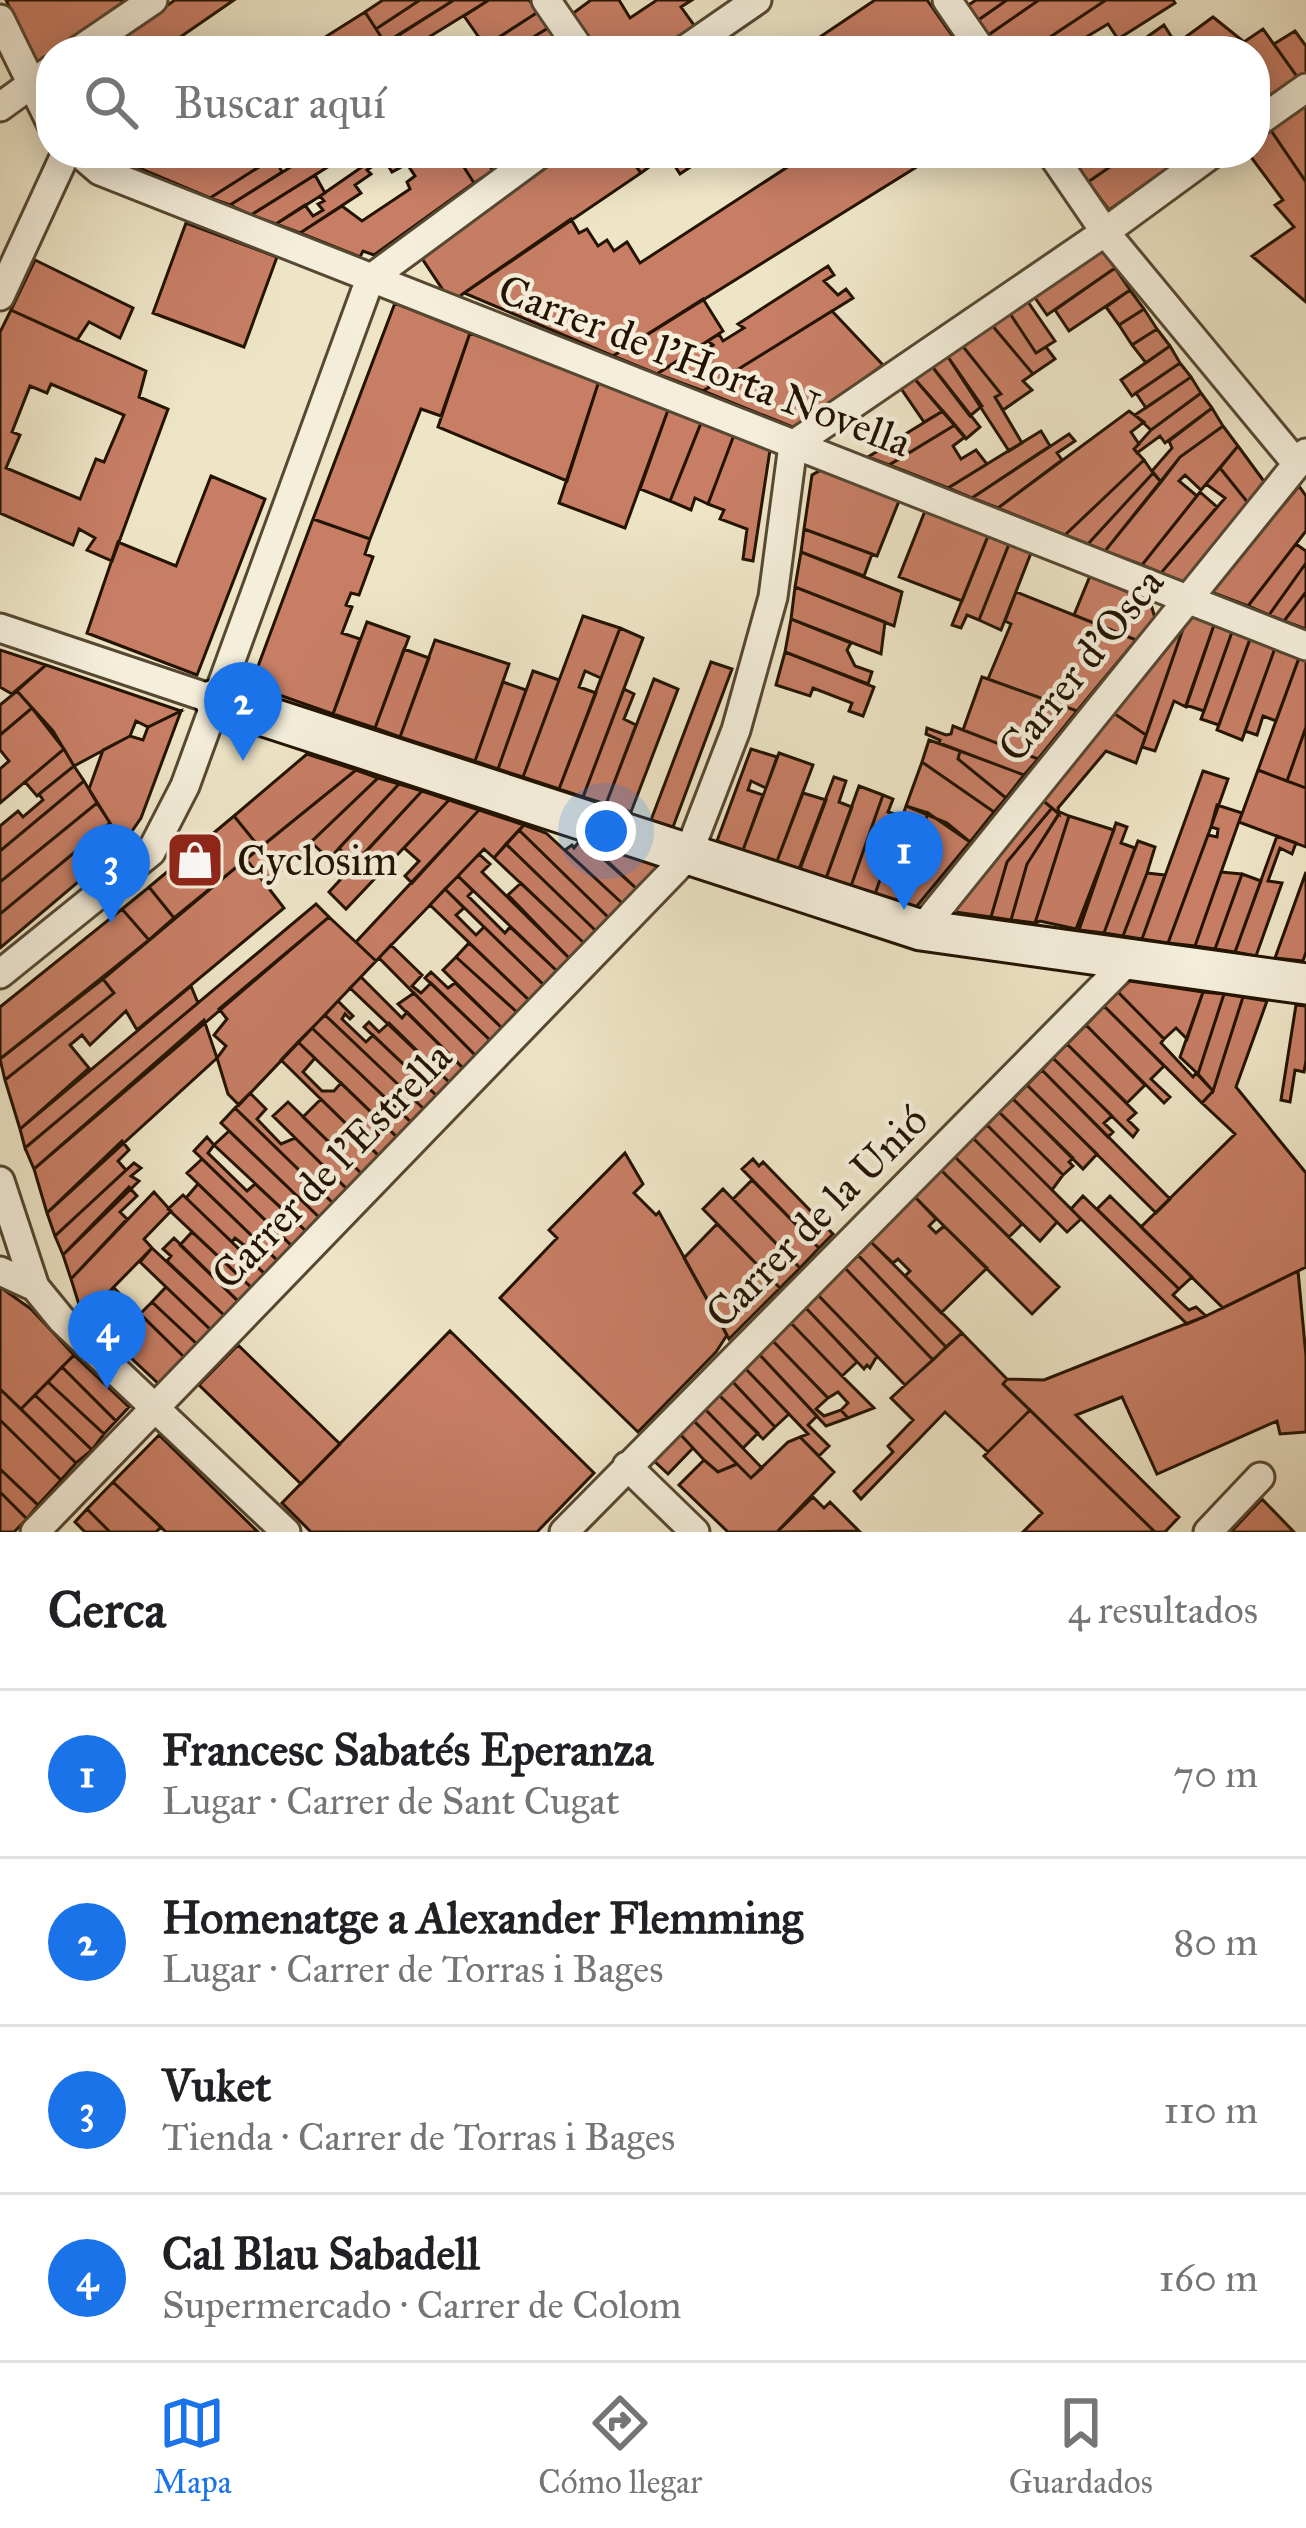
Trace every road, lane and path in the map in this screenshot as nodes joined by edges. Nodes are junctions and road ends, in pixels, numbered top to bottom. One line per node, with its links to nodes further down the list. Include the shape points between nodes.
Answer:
1 (153, 0): 6 (street)
2 (546, 0): 7 (street)
3 (757, 0): 8 (street)
4 (947, 0): 9 (street)
5 (0, 19): 10 (street)
6 (100, 36)
7 (571, 36)
8 (705, 36)
9 (972, 36)
10 (36, 69)
11 (36, 80): 13 (street)
12 (1306, 88): 14 (street)
13 (0, 107)
14 (1270, 113)
15 (59, 168): 22 (street)
16 (97, 168): 21 (street, Carrer de l'Horta Novella)
17 (521, 168): 21 (street)
18 (1062, 168): 20 (street)
19 (1192, 168): 20 (street)
20 (1105, 232): 23 (street); 24 (street)
21 (370, 279): 23 (street, Carrer de l'Horta Novella); 28 (street)
22 (0, 296)
23 (793, 445): 25 (street, Carrer de l'Horta Novella); 29 (street, via 772,597 736,730)
24 (1301, 458): 25 (street, Carrer d'Osca)
25 (1186, 598): 27 (street, Carrer de l'Horta Novella); 30 (street, Carrer d'Osca)
26 (0, 628): 28 (street)
27 (1306, 646)
28 (215, 700): 29 (street); 32 (street, via 151,852)
29 (688, 857): 30 (street); 37 (street, Carrer de l'Estrella)
30 (921, 930): 31 (street)
31 (1129, 959): 33 (street); 38 (street, Carrer de la Unió)
32 (0, 974)
33 (1306, 984)
34 (0, 1181): 36 (street)
35 (0, 1271): 36 (street)
36 (35, 1287): 37 (street)
37 (155, 1406): 40 (street, Carrer de l'Estrella); 41 (street)
38 (627, 1466): 42 (street, Carrer de la Unió); 43 (street)
39 (1260, 1478): 44 (street)
40 (35, 1532)
41 (286, 1532)
42 (564, 1532)
43 (695, 1532)
44 (1208, 1532)

